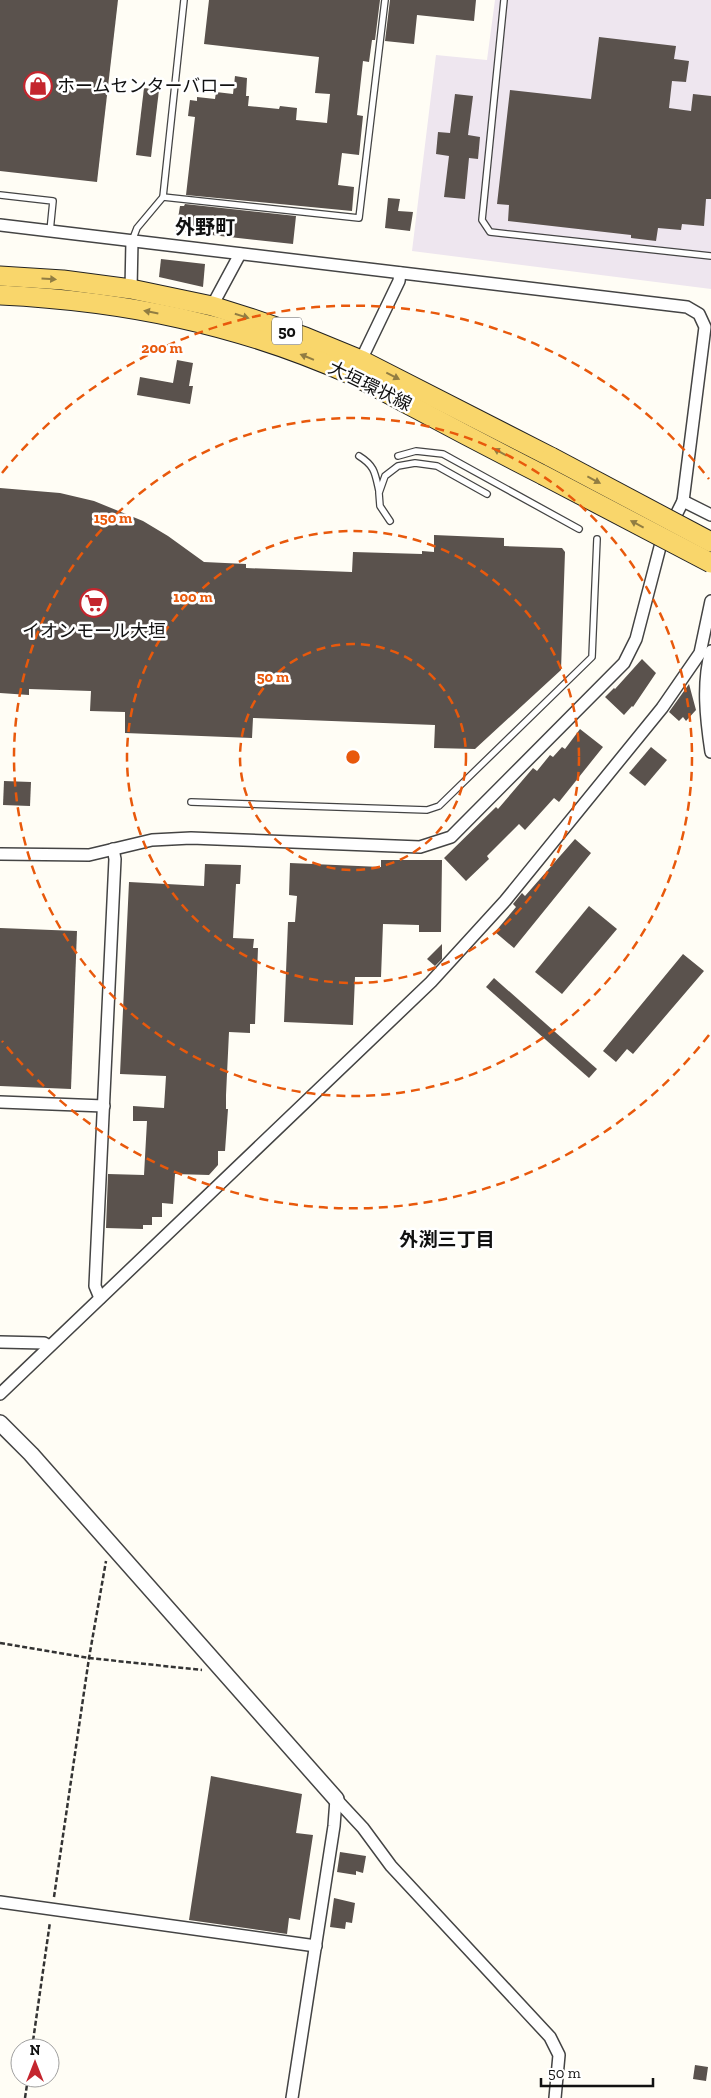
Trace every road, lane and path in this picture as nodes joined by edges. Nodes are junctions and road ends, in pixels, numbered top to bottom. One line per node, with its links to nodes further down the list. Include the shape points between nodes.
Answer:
1 (184, 0): 5 (lane)
2 (385, 0): 5 (lane, via 359,218)
3 (504, 0): 10 (lane, via 482,220 490,232)
4 (0, 195): 7 (lane, via 53,201)
5 (163, 197): 8 (lane, via 136,228)
6 (0, 225): 7 (street)
7 (50, 231): 8 (street)
8 (132, 241): 9 (street); 13 (street)
9 (240, 254): 11 (street); 15 (street)
10 (711, 256)
11 (400, 273): 16 (street); 21 (street, via 687,308 699,314 705,327)
12 (0, 276): 13 (main road, 大垣環状線 / 50, one-way to 13)
13 (131, 289): 15 (main road, 大垣環状線 / 50)
14 (0, 295): 27 (main road, 大垣環状線 / 50, one-way to 14, bridge, via 353,376 298,353 186,318 61,298)
15 (212, 306): 16 (main road, 大垣環状線 / 50, one-way to 16, via 305,337)
16 (360, 360): 26 (main road, 大垣環状線 / 50, one-way to 26, bridge)
17 (359, 456): 19 (lane, via 375,471)
18 (398, 456): 24 (lane, via 416,451 443,454)
19 (379, 492): 20 (lane, via 385,476 398,466 415,463 437,466); 23 (lane, via 380,506)
20 (486, 494)
21 (683, 501): 22 (street); 32 (street, via 660,547 636,639 624,663 451,837 420,847 191,838 152,840)
22 (711, 516)
23 (390, 521)
24 (579, 529)
25 (597, 539): 31 (lane, via 592,657 440,806 427,810)
26 (711, 542)
27 (711, 563)
28 (711, 601): 29 (street)
29 (707, 653): 30 (street, via 707,729); 36 (street, via 512,893 431,982)
30 (711, 752)
31 (191, 802)
32 (113, 849): 33 (street, via 89,855); 35 (street)
33 (0, 854)
34 (0, 1102): 35 (street)
35 (104, 1106): 36 (street, via 96,1286)
36 (100, 1298): 38 (street)
37 (0, 1342): 38 (street, via 44,1343)
38 (49, 1346): 39 (street)
39 (0, 1394)
40 (0, 1423): 41 (street)
41 (114, 1548): 43 (path, via 106,1556); 44 (street)
42 (0, 1644): 43 (path)
43 (89, 1658): 44 (path, via 202,1670); 47 (path)
44 (217, 1665): 45 (street)
45 (336, 1799): 48 (street); 51 (street, via 391,1866 550,2037 560,2055)
46 (0, 1902): 47 (street)
47 (52, 1909): 48 (street); 49 (path)
48 (316, 1946): 50 (street)
49 (33, 2038)
50 (292, 2098)
51 (554, 2098)

